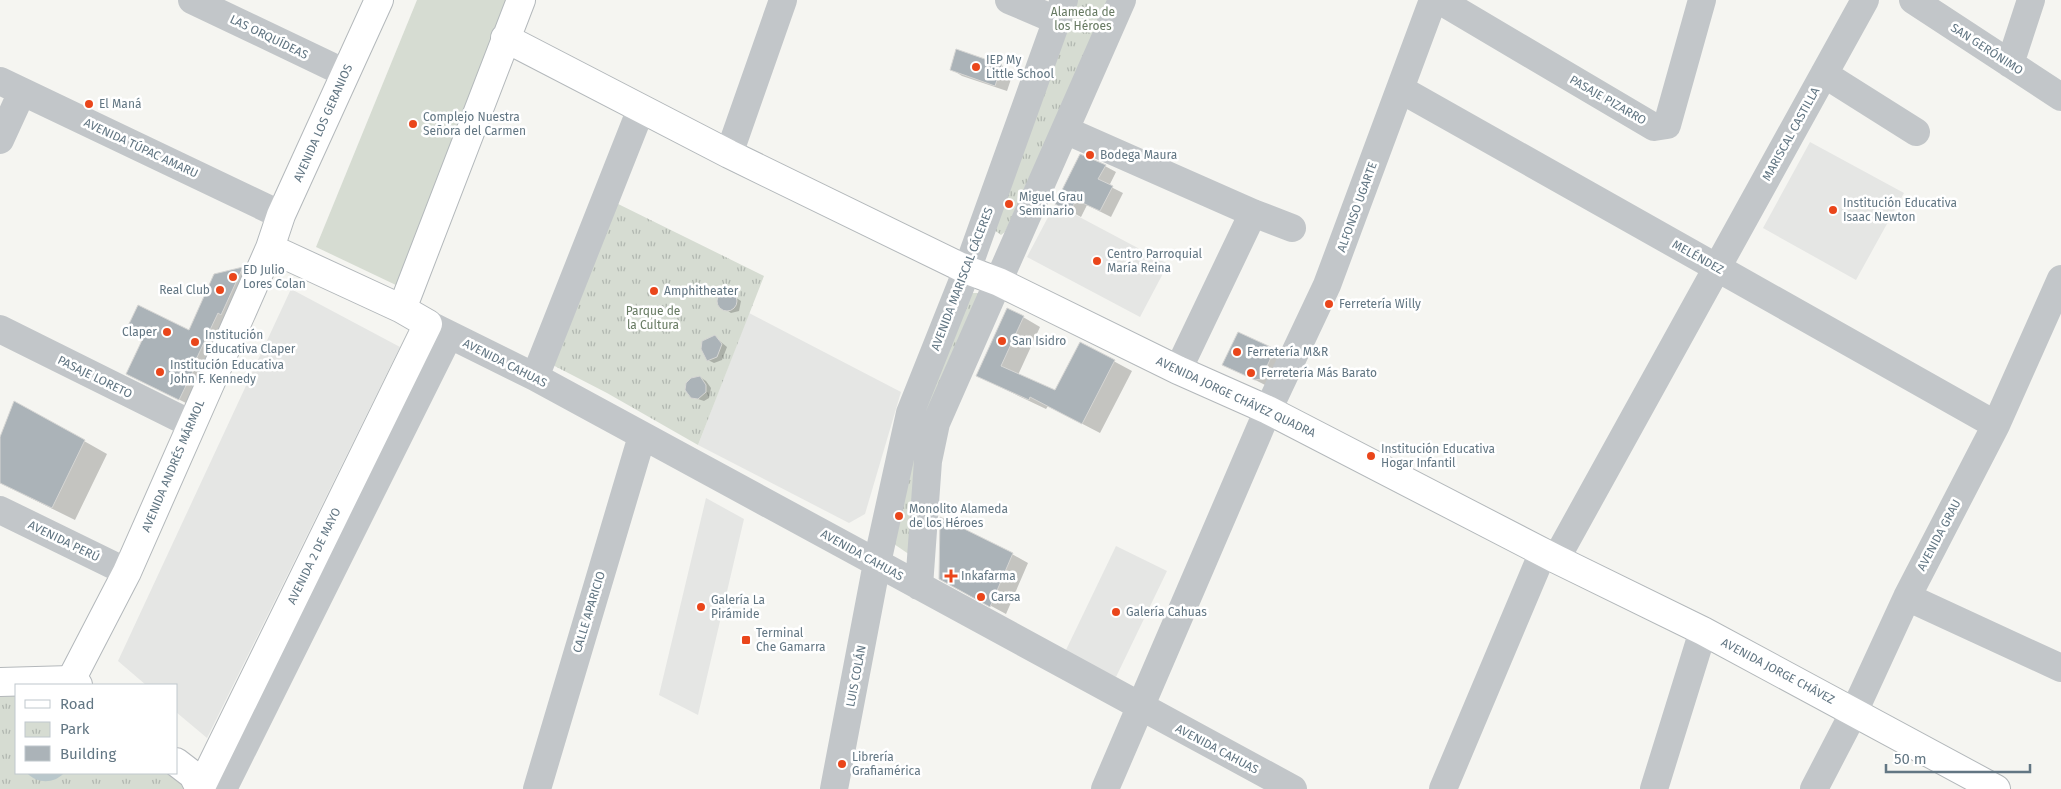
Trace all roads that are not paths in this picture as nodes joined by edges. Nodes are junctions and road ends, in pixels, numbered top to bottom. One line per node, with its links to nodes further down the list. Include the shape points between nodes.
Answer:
1 (192, 0): 16 (street, LAS ORQUÍDEAS)
2 (379, 0): 16 (main road, AVENIDA LOS GERANIOS)
3 (521, 0): 14 (main road)
4 (783, 0): 25 (street)
5 (1009, 0): 13 (street)
6 (1122, 0): 22 (street)
7 (1433, 0): 19 (street, ALFONSO UGARTE)
8 (1438, 0): 9 (street, PASAJE PIZARRO, via 1654,127 1667,125)
9 (1702, 0)
10 (1865, 0): 17 (street, MARISCAL CASTILLA)
11 (1913, 0): 15 (street, SAN GERÓNIMO)
12 (2031, 0): 15 (street)
13 (1060, 10): 31 (street, AVENIDA MARISCAL CÁCERES)
14 (505, 38): 21 (main road, AVENIDA JORGE CHÁVEZ QUADRA); 34 (main road)
15 (2010, 64): 20 (street, SAN GERÓNIMO)
16 (345, 73): 27 (main road, AVENIDA LOS GERANIOS)
17 (1824, 74): 23 (street); 30 (street, MARISCAL CASTILLA)
18 (11, 87): 24 (street); 27 (street, AVENIDA TÚPAC AMARU)
19 (1400, 89): 30 (street, MELÉNDEZ); 39 (street, ALFONSO UGARTE, via 1334,269)
20 (2061, 97)
21 (641, 109): 25 (main road, AVENIDA JORGE CHÁVEZ QUADRA); 38 (street)
22 (1065, 130): 26 (street); 33 (street)
23 (1916, 132)
24 (0, 140)
25 (728, 154): 31 (main road, AVENIDA JORGE CHÁVEZ QUADRA)
26 (1254, 213): 28 (street); 37 (street)
27 (282, 215): 29 (main road, AVENIDA LOS GERANIOS)
28 (1292, 228)
29 (270, 248): 34 (main road); 40 (main road, AVENIDA ANDRÉS MÁRMOL)
30 (1717, 268): 41 (street, MELÉNDEZ); 44 (street, MARISCAL CASTILLA)
31 (967, 270): 33 (main road, AVENIDA JORGE CHÁVEZ QUADRA); 45 (street, AVENIDA MARISCAL CÁCERES, via 910,413)
32 (2061, 279): 41 (street, AVENIDA GRAU)
33 (999, 282): 37 (main road, AVENIDA JORGE CHÁVEZ QUADRA); 47 (street, via 936,423 928,461)
34 (402, 309): 36 (main road)
35 (0, 329): 40 (street, PASAJE LORETO)
36 (439, 330): 38 (street, AVENIDA CAHUAS); 56 (main road, AVENIDA 2 DE MAYO); 57 (street, AVENIDA 2 DE MAYO)
37 (1178, 370): 39 (main road, AVENIDA JORGE CHÁVEZ QUADRA)
38 (535, 378): 42 (street, AVENIDA CAHUAS)
39 (1268, 410): 44 (main road, AVENIDA JORGE CHÁVEZ QUADRA); 53 (street, ALFONSO UGARTE)
40 (191, 424): 46 (main road, AVENIDA ANDRÉS MÁRMOL)
41 (1996, 425): 48 (street, AVENIDA GRAU)
42 (642, 436): 45 (street, AVENIDA CAHUAS); 58 (street, CALLE APARICIO)
43 (0, 510): 46 (street, AVENIDA PERÚ)
44 (1549, 555): 49 (main road, AVENIDA JORGE CHÁVEZ); 62 (street, MARISCAL CASTILLA)
45 (877, 563): 47 (street, AVENIDA CAHUAS); 59 (street, LUIS COLÁN)
46 (127, 572): 52 (main road, AVENIDA ANDRÉS MÁRMOL)
47 (919, 586): 53 (street, AVENIDA CAHUAS)
48 (1907, 596): 50 (street); 54 (street, AVENIDA GRAU)
49 (1703, 631): 54 (main road, AVENIDA JORGE CHÁVEZ); 63 (street)
50 (2061, 668)
51 (0, 682): 52 (main road)
52 (74, 683)
53 (1139, 707): 60 (street, ALFONSO UGARTE); 61 (street, AVENIDA CAHUAS)
54 (1854, 712): 64 (street, AVENIDA GRAU); 65 (main road, AVENIDA JORGE CHÁVEZ)
55 (178, 764): 56 (main road, via 193,775)
56 (200, 789)
57 (223, 789)
58 (537, 789)
59 (834, 789)
60 (1105, 789)
61 (1293, 789)
62 (1443, 789)
63 (1654, 789)
64 (1814, 789)
65 (1996, 789)

